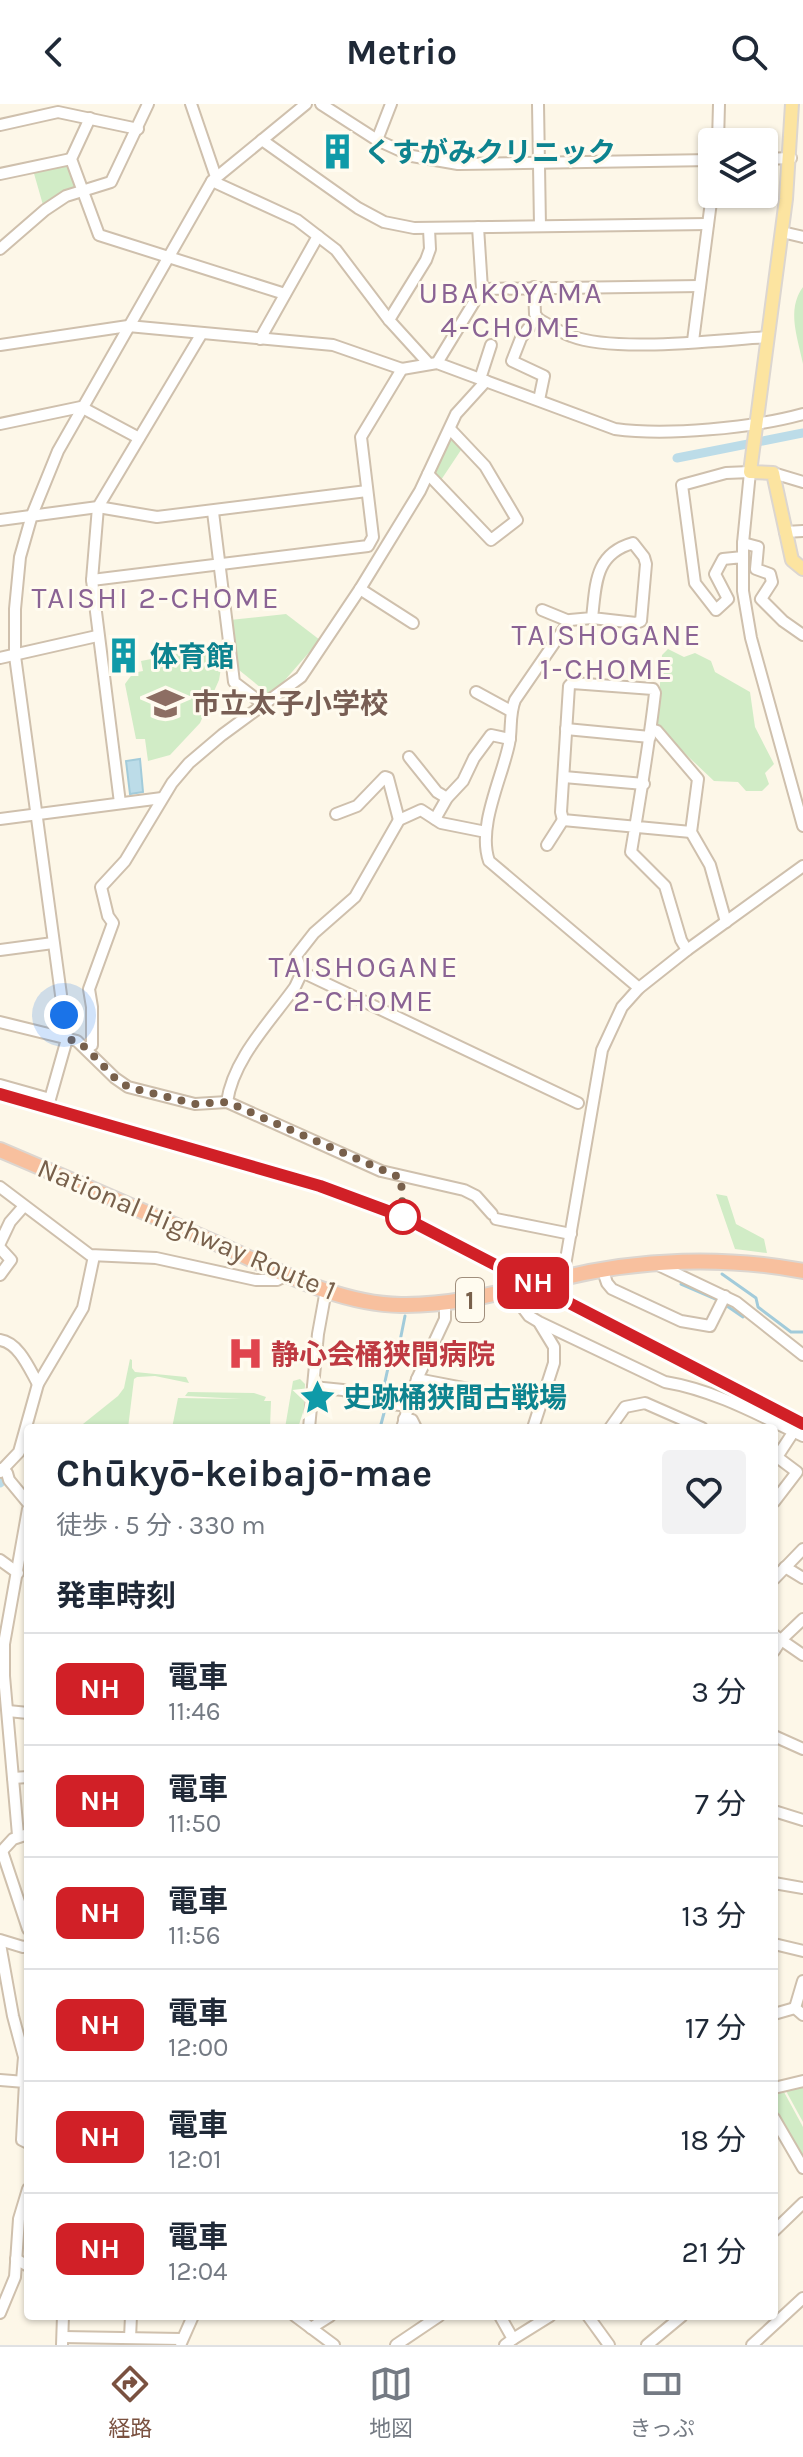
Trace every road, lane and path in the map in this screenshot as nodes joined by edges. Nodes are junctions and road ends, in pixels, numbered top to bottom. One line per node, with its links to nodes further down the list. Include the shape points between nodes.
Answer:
1 (148, 104): 12 (street)
2 (191, 104): 21 (street)
3 (306, 104): 13 (street)
4 (321, 104): 14 (street)
5 (391, 104): 14 (street)
6 (538, 104): 19 (street)
7 (719, 104): 11 (street)
8 (796, 108): 16 (main road)
9 (90, 118): 10 (street, via 58,112); 12 (street); 17 (street)
10 (0, 125)
11 (718, 128)
12 (138, 129): 22 (street, via 111,182)
13 (262, 140): 21 (street); 27 (street, via 384,222)
14 (377, 140): 19 (street, via 412,156 458,164)
15 (778, 158): 16 (street)
16 (791, 158): 28 (main road)
17 (71, 159): 20 (street); 22 (street)
18 (698, 160): 19 (street)
19 (539, 162): 25 (street)
20 (0, 174)
21 (214, 179): 29 (street); 32 (street)
22 (82, 191): 31 (street, via 45,210); 32 (street, via 99,235)
23 (710, 208): 24 (street)
24 (708, 224): 25 (street); 33 (street)
25 (540, 226): 26 (street)
26 (478, 227): 27 (street); 35 (street)
27 (429, 229): 38 (street, via 426,260)
28 (782, 232): 30 (street); 41 (main road)
29 (318, 236): 36 (street); 38 (street, via 336,250)
30 (803, 237)
31 (0, 249)
32 (168, 257): 36 (street); 39 (street)
33 (700, 286): 34 (street); 43 (street)
34 (534, 287): 35 (street); 37 (street)
35 (482, 289): 46 (street)
36 (285, 294): 42 (street)
37 (537, 317): 43 (street, via 581,339 631,344); 49 (street, via 512,361 544,376)
38 (389, 320): 46 (street)
39 (128, 326): 40 (street); 44 (street); 50 (street)
40 (202, 333): 42 (street); 55 (street)
41 (768, 337): 43 (street); 53 (main road)
42 (260, 339): 47 (street, via 333,345)
43 (693, 341)
44 (0, 345)
45 (491, 345): 48 (street)
46 (433, 363): 47 (street); 48 (street)
47 (402, 369): 60 (street, via 361,437)
48 (483, 380): 49 (street); 54 (street)
49 (539, 400): 53 (street, via 615,429)
50 (81, 407): 52 (street); 55 (street); 63 (street)
51 (803, 414): 53 (street)
52 (0, 424)
53 (754, 428): 56 (main road)
54 (450, 429): 58 (street); 58 (street, via 485,466 517,520 491,540)
55 (139, 438): 61 (street)
56 (750, 472): 57 (main road); 67 (street); 68 (street, via 682,485 695,583 716,610 728,599 715,574 723,559)
57 (773, 473): 59 (street); 66 (main road)
58 (428, 474): 72 (street)
59 (802, 481)
60 (367, 491): 62 (street); 69 (street, via 373,537 368,546)
61 (98, 507): 62 (street, via 157,517); 63 (street); 71 (street)
62 (213, 512): 69 (street)
63 (32, 515): 64 (street); 79 (street, via 20,557)
64 (0, 520)
65 (803, 531): 66 (street)
66 (785, 532): 70 (main road, via 792,560)
67 (743, 543): 68 (street); 77 (street, via 758,547 756,569 770,574 772,582 761,599)
68 (743, 557): 99 (street, via 751,638)
69 (218, 565): 71 (street); 82 (street, via 234,682)
70 (803, 569)
71 (92, 580): 78 (street)
72 (360, 589): 76 (street); 82 (street, via 301,677)
73 (542, 610): 75 (street)
74 (592, 618): 74 (street, via 599,568 633,543 646,564 641,621); 75 (street)
75 (569, 621): 83 (street)
76 (413, 623)
77 (803, 635)
78 (97, 636): 79 (street); 92 (street)
79 (15, 656): 80 (street); 94 (street)
80 (0, 658)
81 (476, 692): 83 (street)
82 (263, 704): 90 (street, via 189,763)
83 (511, 711): 86 (street)
84 (566, 729): 85 (street); 85 (street, via 572,683 653,689); 88 (street)
85 (651, 733): 89 (street); 102 (street, via 657,731 698,779)
86 (510, 739): 91 (street, via 491,735); 101 (street)
87 (409, 757): 91 (street)
88 (564, 777): 89 (street); 98 (street)
89 (644, 784): 100 (street)
90 (162, 798): 92 (street); 113 (street, via 125,861 101,887 113,923 89,989 92,1045)
91 (447, 798): 96 (street)
92 (120, 803): 94 (street)
93 (336, 814): 97 (street, via 357,806 385,777)
94 (35, 815): 95 (street); 106 (street)
95 (0, 819)
96 (435, 819): 97 (street, via 421,810); 101 (street)
97 (399, 820): 109 (street, via 355,897 296,956)
98 (563, 820): 100 (street); 103 (street)
99 (803, 826)
100 (635, 827): 102 (street); 108 (street, via 631,852 665,886)
101 (486, 832): 110 (street, via 489,861)
102 (691, 832): 105 (street, via 710,865)
103 (547, 845)
104 (803, 866): 105 (street)
105 (726, 922): 108 (street)
106 (53, 943): 107 (street); 112 (street)
107 (0, 950)
108 (687, 950): 110 (street)
109 (302, 972): 115 (street, via 236,1069); 116 (street)
110 (639, 988): 116 (street, via 608,1034)
111 (0, 1021): 112 (street)
112 (67, 1039): 113 (street); 114 (street, via 50,1099)
113 (86, 1048): 115 (street, via 128,1087 195,1104)
114 (0, 1085)
115 (227, 1102): 120 (street, via 381,1171 464,1190 494,1217)
116 (584, 1105): 120 (street)
117 (0, 1150): 127 (highway, National Highway Route 1 / 1)
118 (0, 1187): 119 (street)
119 (24, 1206): 121 (street); 122 (street)
120 (571, 1234): 128 (street)
121 (0, 1245): 126 (street, via 11,1260)
122 (94, 1256): 127 (street, via 156,1258 256,1280); 137 (street, via 83,1308)
123 (654, 1263): 124 (highway, National Highway Route 1 / 1); 125 (highway, National Highway Route 1 / 1, via 768,1264); 131 (street)
124 (603, 1271): 128 (highway, National Highway Route 1 / 1); 131 (street, via 610,1287 684,1322 710,1326)
125 (803, 1271)
126 (0, 1275)
127 (287, 1275): 129 (highway, National Highway Route 1 / 1)
128 (563, 1277): 130 (highway, National Highway Route 1 / 1)
129 (326, 1290): 132 (highway, National Highway Route 1 / 1, via 398,1305); 138 (street)
130 (511, 1292): 132 (highway, National Highway Route 1 / 1); 133 (street)
131 (725, 1296): 135 (street)
132 (445, 1304): 136 (street, via 445,1319)
133 (539, 1322): 139 (street, via 554,1347); 147 (street, via 665,1382 729,1401)
134 (0, 1340): 137 (street, via 15,1347)
135 (803, 1355)
136 (417, 1379): 139 (street); 140 (street)
137 (38, 1384): 141 (street)
138 (313, 1387): 140 (street); 142 (street)
139 (541, 1403): 144 (street)
140 (408, 1406): 143 (street)
141 (27, 1424)
142 (309, 1424)
143 (403, 1424)
144 (534, 1424)
145 (613, 1424): 146 (street, via 625,1407 645,1403)
146 (693, 1424)
147 (777, 1424)
148 (778, 1424): 150 (street)
149 (24, 1434): 153 (street, via 19,1452)
150 (798, 1434): 151 (street)
151 (778, 1456)
152 (778, 1458): 154 (street, via 797,1472)
153 (1, 1470): 155 (street)
154 (778, 1497)
155 (24, 1498)
156 (24, 1535): 160 (street)
157 (803, 1549): 159 (street)
158 (0, 1560): 160 (street)
159 (785, 1567): 161 (street); 162 (street)
160 (18, 1573): 166 (street, via 4,1644)
161 (778, 1575)
162 (803, 1578)
163 (803, 1619): 164 (street)
164 (778, 1637): 165 (street)
165 (803, 1655)
166 (8, 1711): 167 (street); 171 (street)
167 (24, 1713)
168 (778, 1738): 169 (street)
169 (803, 1749)
170 (24, 1777): 171 (street)
171 (13, 1778): 174 (street)
172 (778, 1812): 173 (street)
173 (803, 1820)
174 (23, 1834): 175 (street)
175 (1, 1852): 178 (street)
176 (778, 1884): 177 (street)
177 (803, 1888)
178 (24, 1918)
179 (0, 1942): 181 (street); 187 (street, via 24,2057)
180 (778, 1945): 182 (street)
181 (24, 1947)
182 (803, 1951)
183 (803, 1981): 184 (street)
184 (799, 2012): 185 (street)
185 (778, 2014)
186 (0, 2080): 187 (street)
187 (22, 2081): 189 (street)
188 (803, 2081): 190 (street)
189 (24, 2084)
190 (778, 2087)
191 (24, 2114): 193 (street)
192 (778, 2125): 194 (street)
193 (24, 2141)
194 (803, 2168)
195 (24, 2202): 198 (street)
196 (803, 2203): 197 (street)
197 (778, 2227)
198 (16, 2259): 199 (street); 200 (street)
199 (24, 2264)
200 (5, 2292): 202 (street)
201 (803, 2298): 222 (street)
202 (0, 2313)
203 (63, 2320): 215 (street)
204 (131, 2320): 214 (street)
205 (191, 2320): 216 (street)
206 (300, 2320): 213 (street)
207 (324, 2320): 213 (street)
208 (433, 2320): 219 (street)
209 (501, 2320): 217 (street)
210 (544, 2320): 217 (street)
211 (591, 2320): 220 (street)
212 (676, 2320): 221 (street)
213 (311, 2328): 218 (street)
214 (130, 2338): 215 (street); 216 (street)
215 (63, 2341)
216 (181, 2342)
217 (509, 2342)
218 (334, 2345)
219 (396, 2345)
220 (609, 2345)
221 (647, 2345)
222 (752, 2345)

